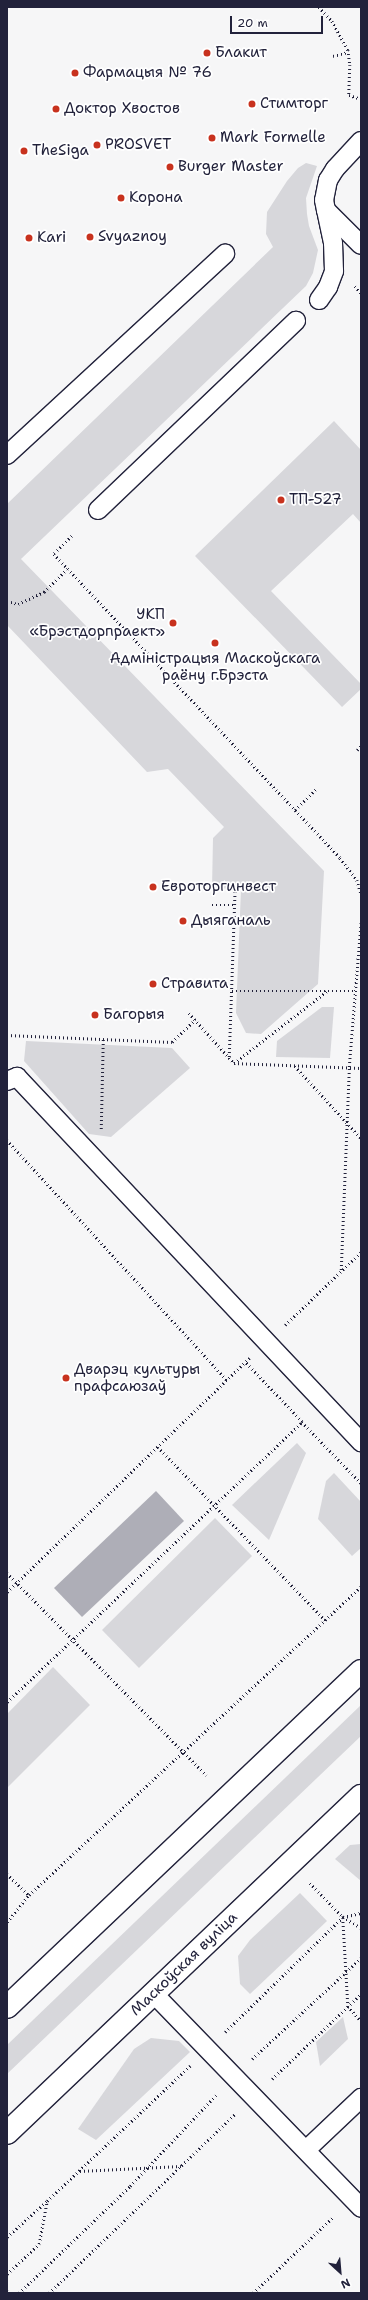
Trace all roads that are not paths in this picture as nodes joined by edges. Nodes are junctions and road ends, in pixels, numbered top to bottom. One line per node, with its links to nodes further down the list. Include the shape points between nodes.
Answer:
1 (361, 141): 2 (lane, via 328,180 324,200)
2 (326, 210): 3 (lane); 5 (lane, via 333,242 334,271 328,287)
3 (361, 246)
4 (225, 254): 7 (lane)
5 (319, 300)
6 (296, 321): 8 (lane)
7 (7, 455)
8 (98, 510)
9 (10, 1075): 10 (lane)
10 (361, 1442)
11 (361, 1671): 14 (highway)
12 (361, 1796): 13 (highway, Маскоўская вуліца)
13 (153, 1993): 16 (highway, Маскоўская вуліца); 17 (lane)
14 (7, 2007)
15 (361, 2098): 17 (lane)
16 (7, 2133)
17 (306, 2150): 18 (lane)
18 (356, 2204)

